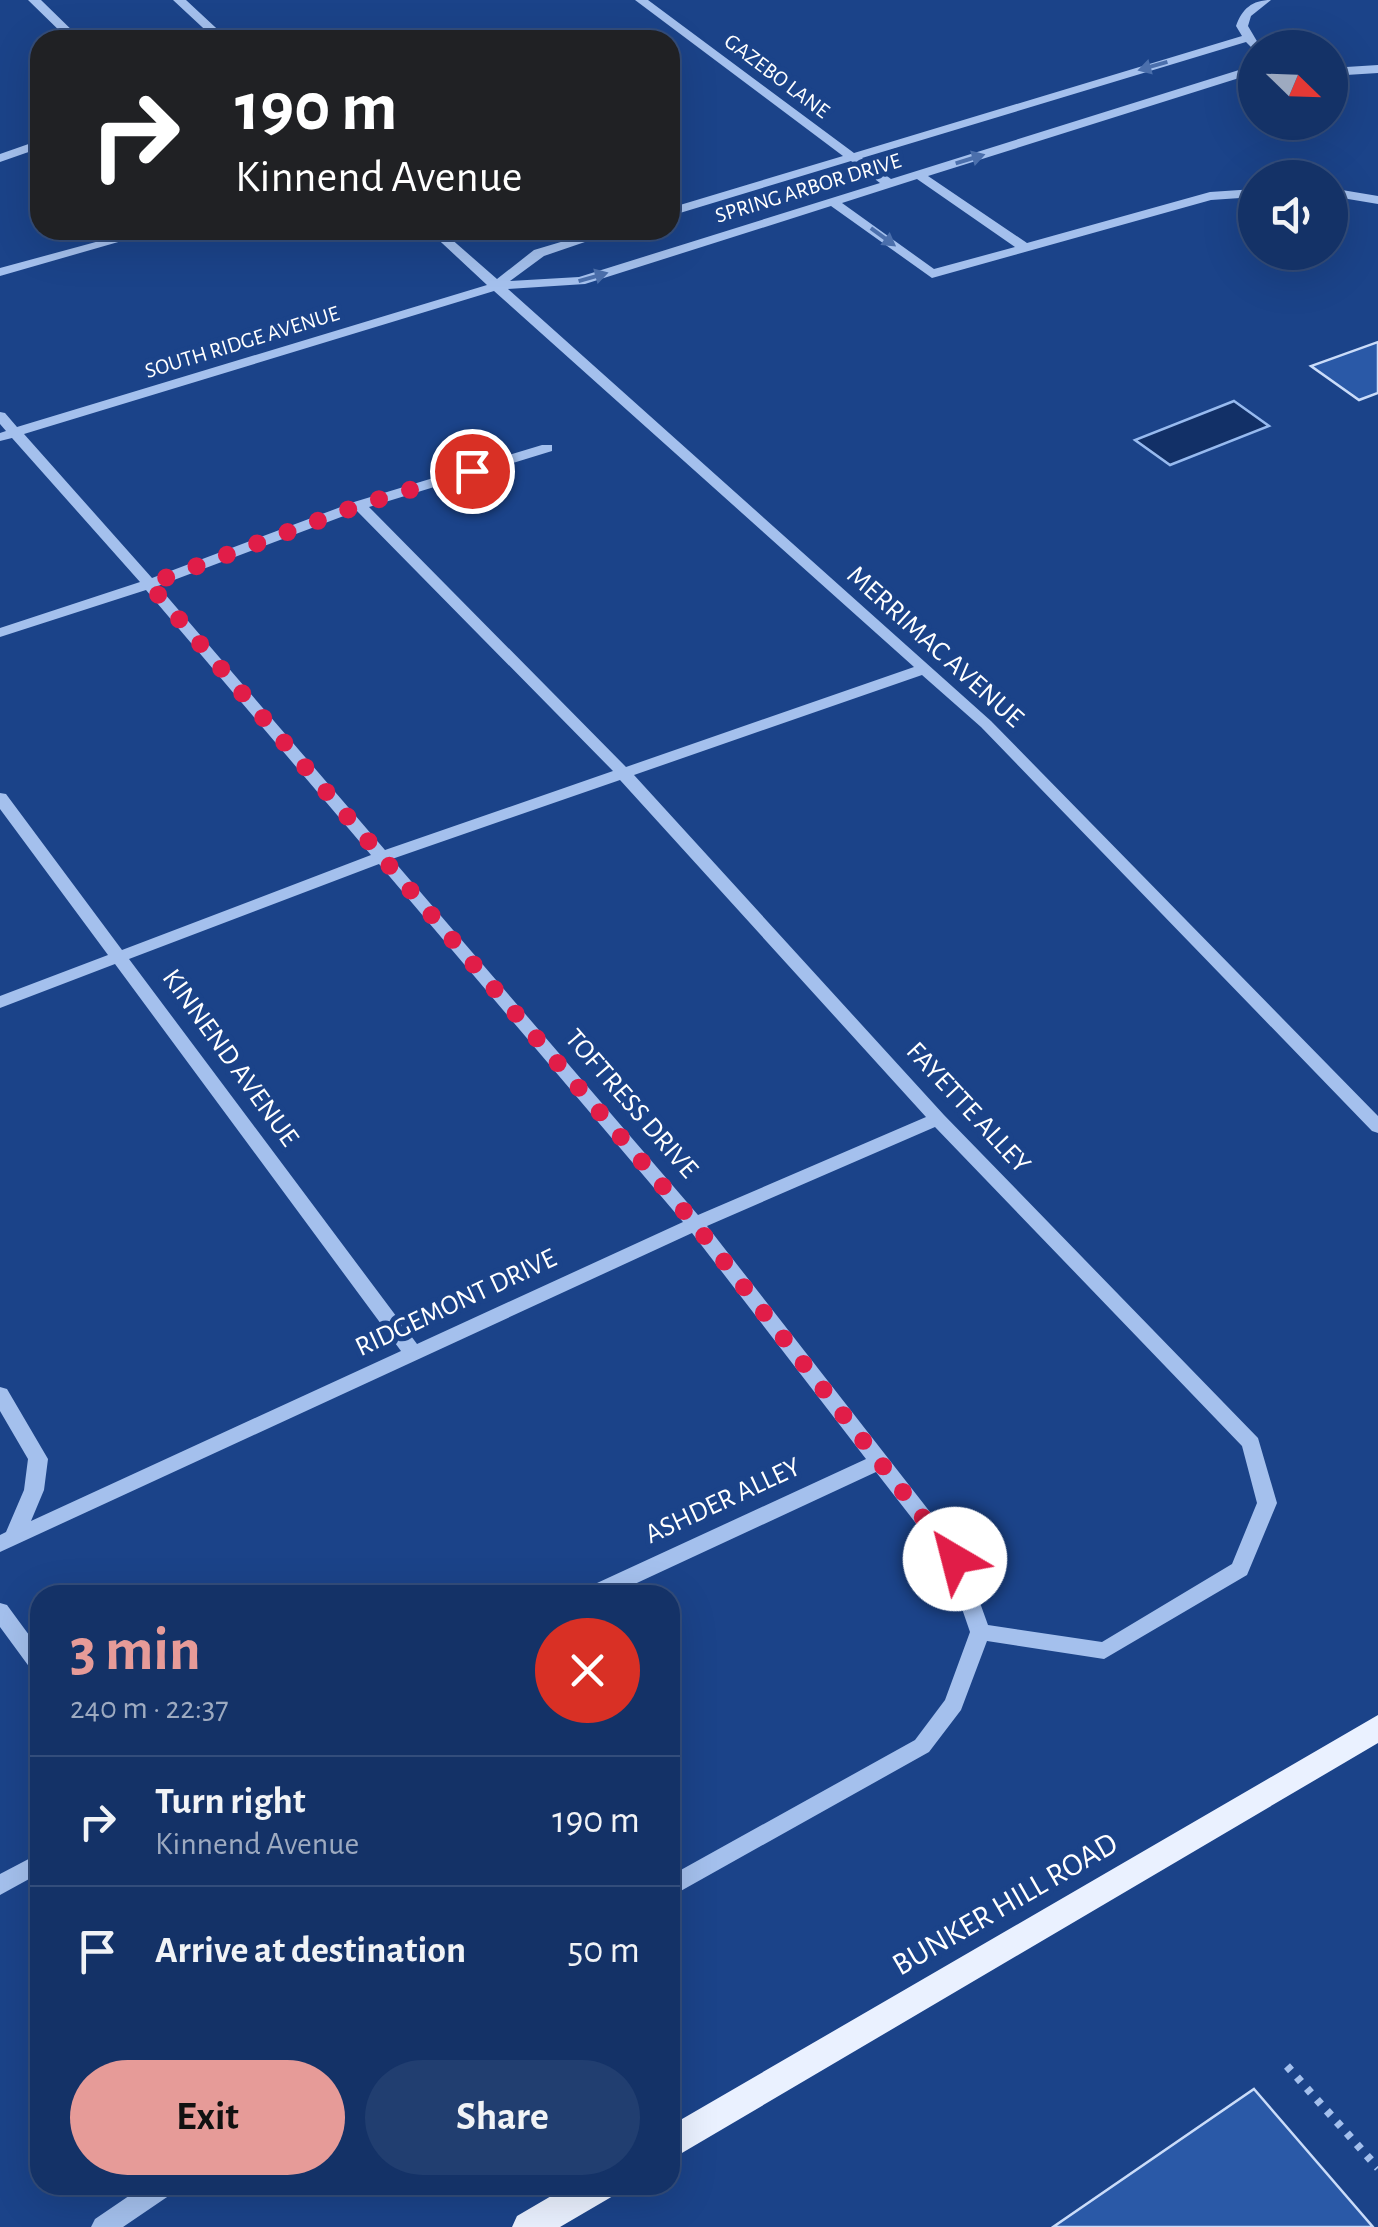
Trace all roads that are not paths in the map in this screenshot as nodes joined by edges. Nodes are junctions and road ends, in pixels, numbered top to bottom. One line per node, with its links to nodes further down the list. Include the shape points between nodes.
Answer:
1 (34, 0): 5 (street)
2 (178, 0): 6 (street)
3 (641, 0): 13 (street, GAZEBO LANE)
4 (1265, 0): 7 (street, via 1246,14)
5 (66, 30)
6 (212, 30)
7 (1244, 30)
8 (1238, 47): 13 (street, SPRING ARBOR DRIVE, one-way to 13)
9 (1378, 69): 10 (street)
10 (1348, 71)
11 (1238, 74): 15 (street, SPRING ARBOR DRIVE, one-way to 11)
12 (30, 148): 14 (street)
13 (849, 156): 16 (street, GAZEBO LANE); 21 (street, SPRING ARBOR DRIVE)
14 (0, 158)
15 (919, 174): 16 (street, SPRING ARBOR DRIVE); 25 (street)
16 (890, 184): 20 (street, SPRING ARBOR DRIVE)
17 (1238, 194): 25 (street)
18 (1348, 195): 19 (street)
19 (1378, 200)
20 (833, 202): 25 (street, one-way to 25, via 932,274); 27 (street, SPRING ARBOR DRIVE, one-way to 20, via 580,281)
21 (680, 209)
22 (117, 240): 26 (street)
23 (445, 240): 27 (street, MERRIMAC AVENUE)
24 (582, 240): 27 (street, via 540,253)
25 (1023, 246)
26 (0, 272)
27 (496, 286): 29 (street, SOUTH RIDGE AVENUE); 34 (street, MERRIMAC AVENUE)
28 (0, 416): 29 (street, TOFTRESS DRIVE)
29 (7, 435): 32 (street, TOFTRESS DRIVE)
30 (547, 448): 31 (street)
31 (360, 505): 32 (street); 35 (street, FAYETTE ALLEY)
32 (149, 584): 33 (street); 37 (street, TOFTRESS DRIVE)
33 (0, 633)
34 (924, 669): 35 (street); 41 (street, MERRIMAC AVENUE, via 986,724)
35 (622, 774): 37 (street); 40 (street, FAYETTE ALLEY)
36 (0, 798): 38 (street, KINNEND AVENUE)
37 (381, 858): 38 (street); 42 (street, TOFTRESS DRIVE)
38 (121, 956): 39 (street); 43 (street, KINNEND AVENUE)
39 (0, 1002)
40 (938, 1119): 42 (street, RIDGEMONT DRIVE); 49 (street, FAYETTE ALLEY, via 1251,1443 1267,1503 1240,1569 1104,1652)
41 (1378, 1128)
42 (695, 1224): 43 (street, RIDGEMONT DRIVE); 45 (street, TOFTRESS DRIVE)
43 (413, 1353): 46 (street, RIDGEMONT DRIVE)
44 (0, 1394): 46 (street, via 38,1460 34,1490)
45 (881, 1461): 47 (street, ASHDER ALLEY); 49 (street, TOFTRESS DRIVE, via 955,1559)
46 (8, 1540)
47 (613, 1585)
48 (0, 1611): 50 (street)
49 (980, 1632): 53 (street, via 954,1704 922,1746)
50 (30, 1652)
51 (1378, 1728): 55 (main road, BUNKER HILL ROAD)
52 (30, 1868): 54 (street)
53 (680, 1881)
54 (0, 1885)
55 (680, 2138)
56 (151, 2195): 58 (street)
57 (584, 2195): 59 (main road)
58 (104, 2227)
59 (530, 2227)

